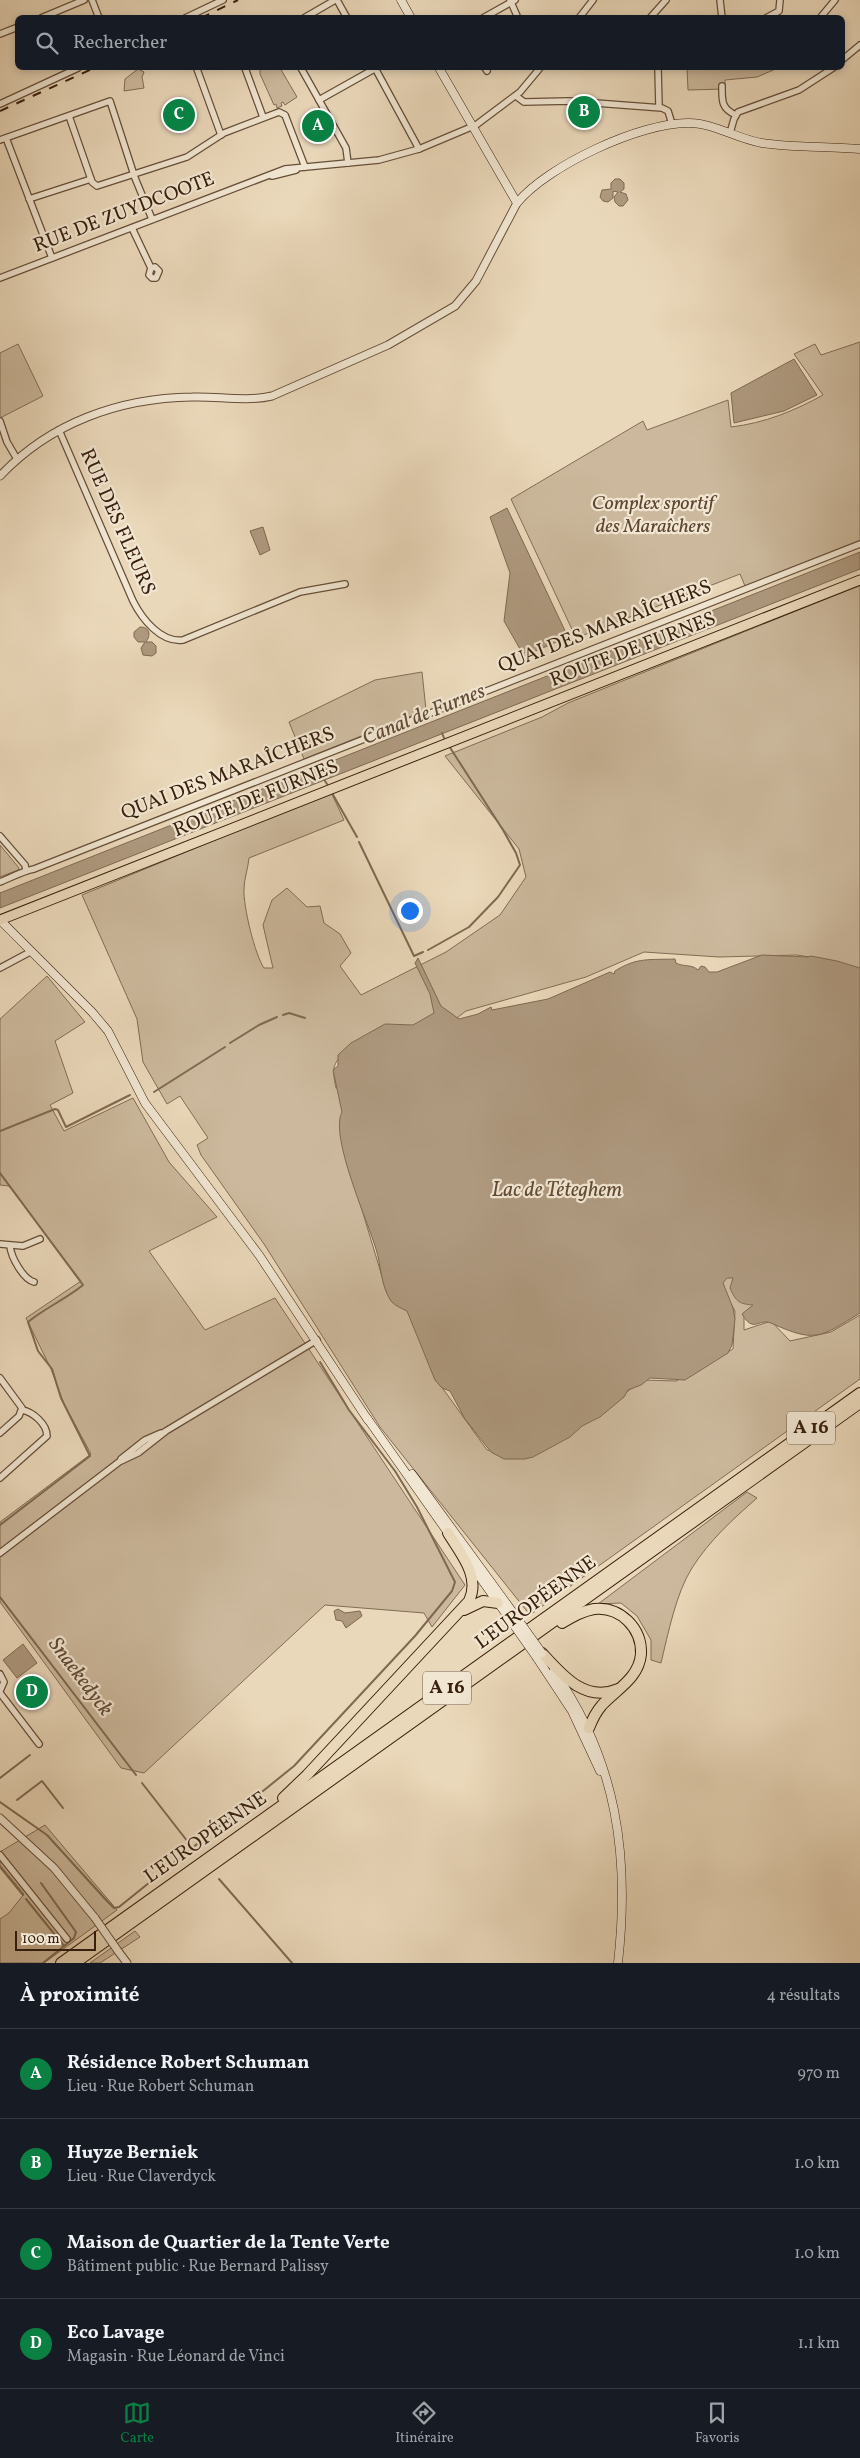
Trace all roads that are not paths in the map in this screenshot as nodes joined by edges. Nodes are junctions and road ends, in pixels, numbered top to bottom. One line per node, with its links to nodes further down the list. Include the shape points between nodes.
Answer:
1 (84, 0): 12 (street)
2 (92, 0): 13 (street)
3 (223, 0): 14 (street)
4 (336, 0): 15 (street); 16 (street)
5 (402, 0): 17 (main road)
6 (593, 0): 20 (street)
7 (666, 0): 21 (street)
8 (780, 0): 23 (street, via 778,12)
9 (835, 0): 24 (street)
10 (512, 1): 18 (street); 19 (street)
11 (720, 1): 22 (street)
12 (48, 15)
13 (98, 15)
14 (191, 15)
15 (309, 15)
16 (345, 15)
17 (410, 15)
18 (488, 15)
19 (517, 15)
20 (581, 15)
21 (655, 15)
22 (722, 15)
23 (772, 15)
24 (822, 15)
25 (15, 28): 26 (street)
26 (0, 34)
27 (860, 46): 28 (street)
28 (845, 58)
29 (74, 70): 42 (street)
30 (197, 70): 50 (street)
31 (246, 70): 46 (street)
32 (303, 70): 41 (street)
33 (372, 70): 41 (street)
34 (377, 70): 52 (street)
35 (441, 70): 48 (main road)
36 (538, 70): 40 (street, RUE DE ZUYDCOOTE)
37 (658, 70): 43 (street)
38 (830, 70): 44 (street, via 798,90)
39 (722, 86): 44 (street, via 723,106 727,112)
40 (516, 96): 43 (street, via 526,102 564,100); 48 (street, RUE DE ZUYDCOOTE)
41 (319, 100): 54 (street, via 346,148)
42 (0, 104)
43 (659, 107): 47 (street, via 668,111)
44 (736, 115): 49 (street)
45 (69, 116): 51 (street); 56 (street, via 110,101); 57 (street)
46 (263, 117): 50 (street); 55 (street, via 279,112 284,114)
47 (672, 124): 49 (main road, via 696,123); 59 (main road, via 583,154 541,181)
48 (473, 127): 52 (street, RUE DE ZUYDCOOTE); 59 (main road)
49 (730, 133): 53 (main road, via 766,143)
50 (221, 135): 56 (street, via 189,156)
51 (3, 139): 58 (street)
52 (419, 149): 54 (street, RUE DE ZUYDCOOTE, via 391,158)
53 (860, 149)
54 (348, 163): 55 (street, RUE DE ZUYDCOOTE)
55 (303, 167): 60 (street, RUE DE ZUYDCOOTE, via 260,178)
56 (134, 174): 57 (street, via 98,186); 60 (street)
57 (90, 179): 58 (street)
58 (29, 199): 62 (street)
59 (517, 203): 66 (street, via 476,281 463,299 388,345 272,396 181,397 141,402 94,413)
60 (152, 220): 61 (street, RUE DE ZUYDCOOTE)
61 (132, 228): 62 (street, RUE DE ZUYDCOOTE); 63 (street)
62 (52, 258): 64 (street, RUE DE ZUYDCOOTE)
63 (151, 268)
64 (0, 278)
65 (0, 421): 67 (street)
66 (59, 430): 67 (street); 71 (street, RUE DES FLEURS, via 133,601 150,624 166,637 183,640 300,592)
67 (17, 459): 68 (street)
68 (0, 476)
69 (860, 544): 73 (street, QUAI DES MARAÎCHERS)
70 (860, 580): 75 (main road, ROUTE DE FURNES)
71 (345, 584)
72 (0, 836): 73 (street)
73 (26, 870): 74 (street, QUAI DES MARAÎCHERS)
74 (0, 882)
75 (0, 920): 76 (main road)
76 (30, 952): 77 (street); 82 (main road, via 108,1031 145,1103 235,1221)
77 (0, 968)
78 (40, 1238): 80 (street, via 23,1246)
79 (0, 1244): 80 (street)
80 (10, 1246): 81 (street, via 26,1277)
81 (34, 1282)
82 (315, 1341): 88 (main road); 93 (street, via 140,1444)
83 (0, 1378): 87 (street, via 20,1402)
84 (860, 1385): 90 (highway)
85 (860, 1393): 90 (highway, L'EUROPÉENNE / A 16)
86 (860, 1403): 100 (highway, L'EUROPÉENNE / A 16)
87 (22, 1410): 89 (street); 91 (street, via 35,1416 46,1429 47,1436)
88 (377, 1432): 92 (main road); 95 (main road, via 419,1482)
89 (0, 1433)
90 (762, 1463): 106 (highway, L'EUROPÉENNE / A 16)
91 (0, 1478)
92 (448, 1533): 94 (main road); 97 (highway, via 474,1583 469,1601)
93 (0, 1553)
94 (498, 1603): 95 (main road); 96 (main road); 97 (highway, via 485,1601 473,1604)
95 (511, 1610): 96 (main road)
96 (514, 1620): 98 (main road, bridge)
97 (452, 1621): 106 (highway, via 295,1787)
98 (539, 1655): 101 (highway, via 583,1690 604,1692); 103 (main road)
99 (0, 1674): 102 (street, via 4,1683)
100 (476, 1676): 101 (highway, via 507,1660 574,1616 600,1609 622,1616 633,1626 638,1638 641,1649 639,1663); 108 (highway, L'EUROPÉENNE / A 16)
101 (625, 1684): 103 (highway, via 597,1711)
102 (0, 1692): 104 (street)
103 (588, 1734): 114 (main road, via 607,1778 617,1823 623,1885)
104 (39, 1744)
105 (0, 1818): 113 (street, bridge, via 58,1872)
106 (227, 1844): 110 (highway, L'EUROPÉENNE / A 16)
107 (0, 1855): 109 (street)
108 (124, 1928): 111 (highway, L'EUROPÉENNE / A 16); 112 (highway)
109 (66, 1939)
110 (61, 1963)
111 (75, 1963)
112 (80, 1963)
113 (127, 1963)
114 (618, 1963)

